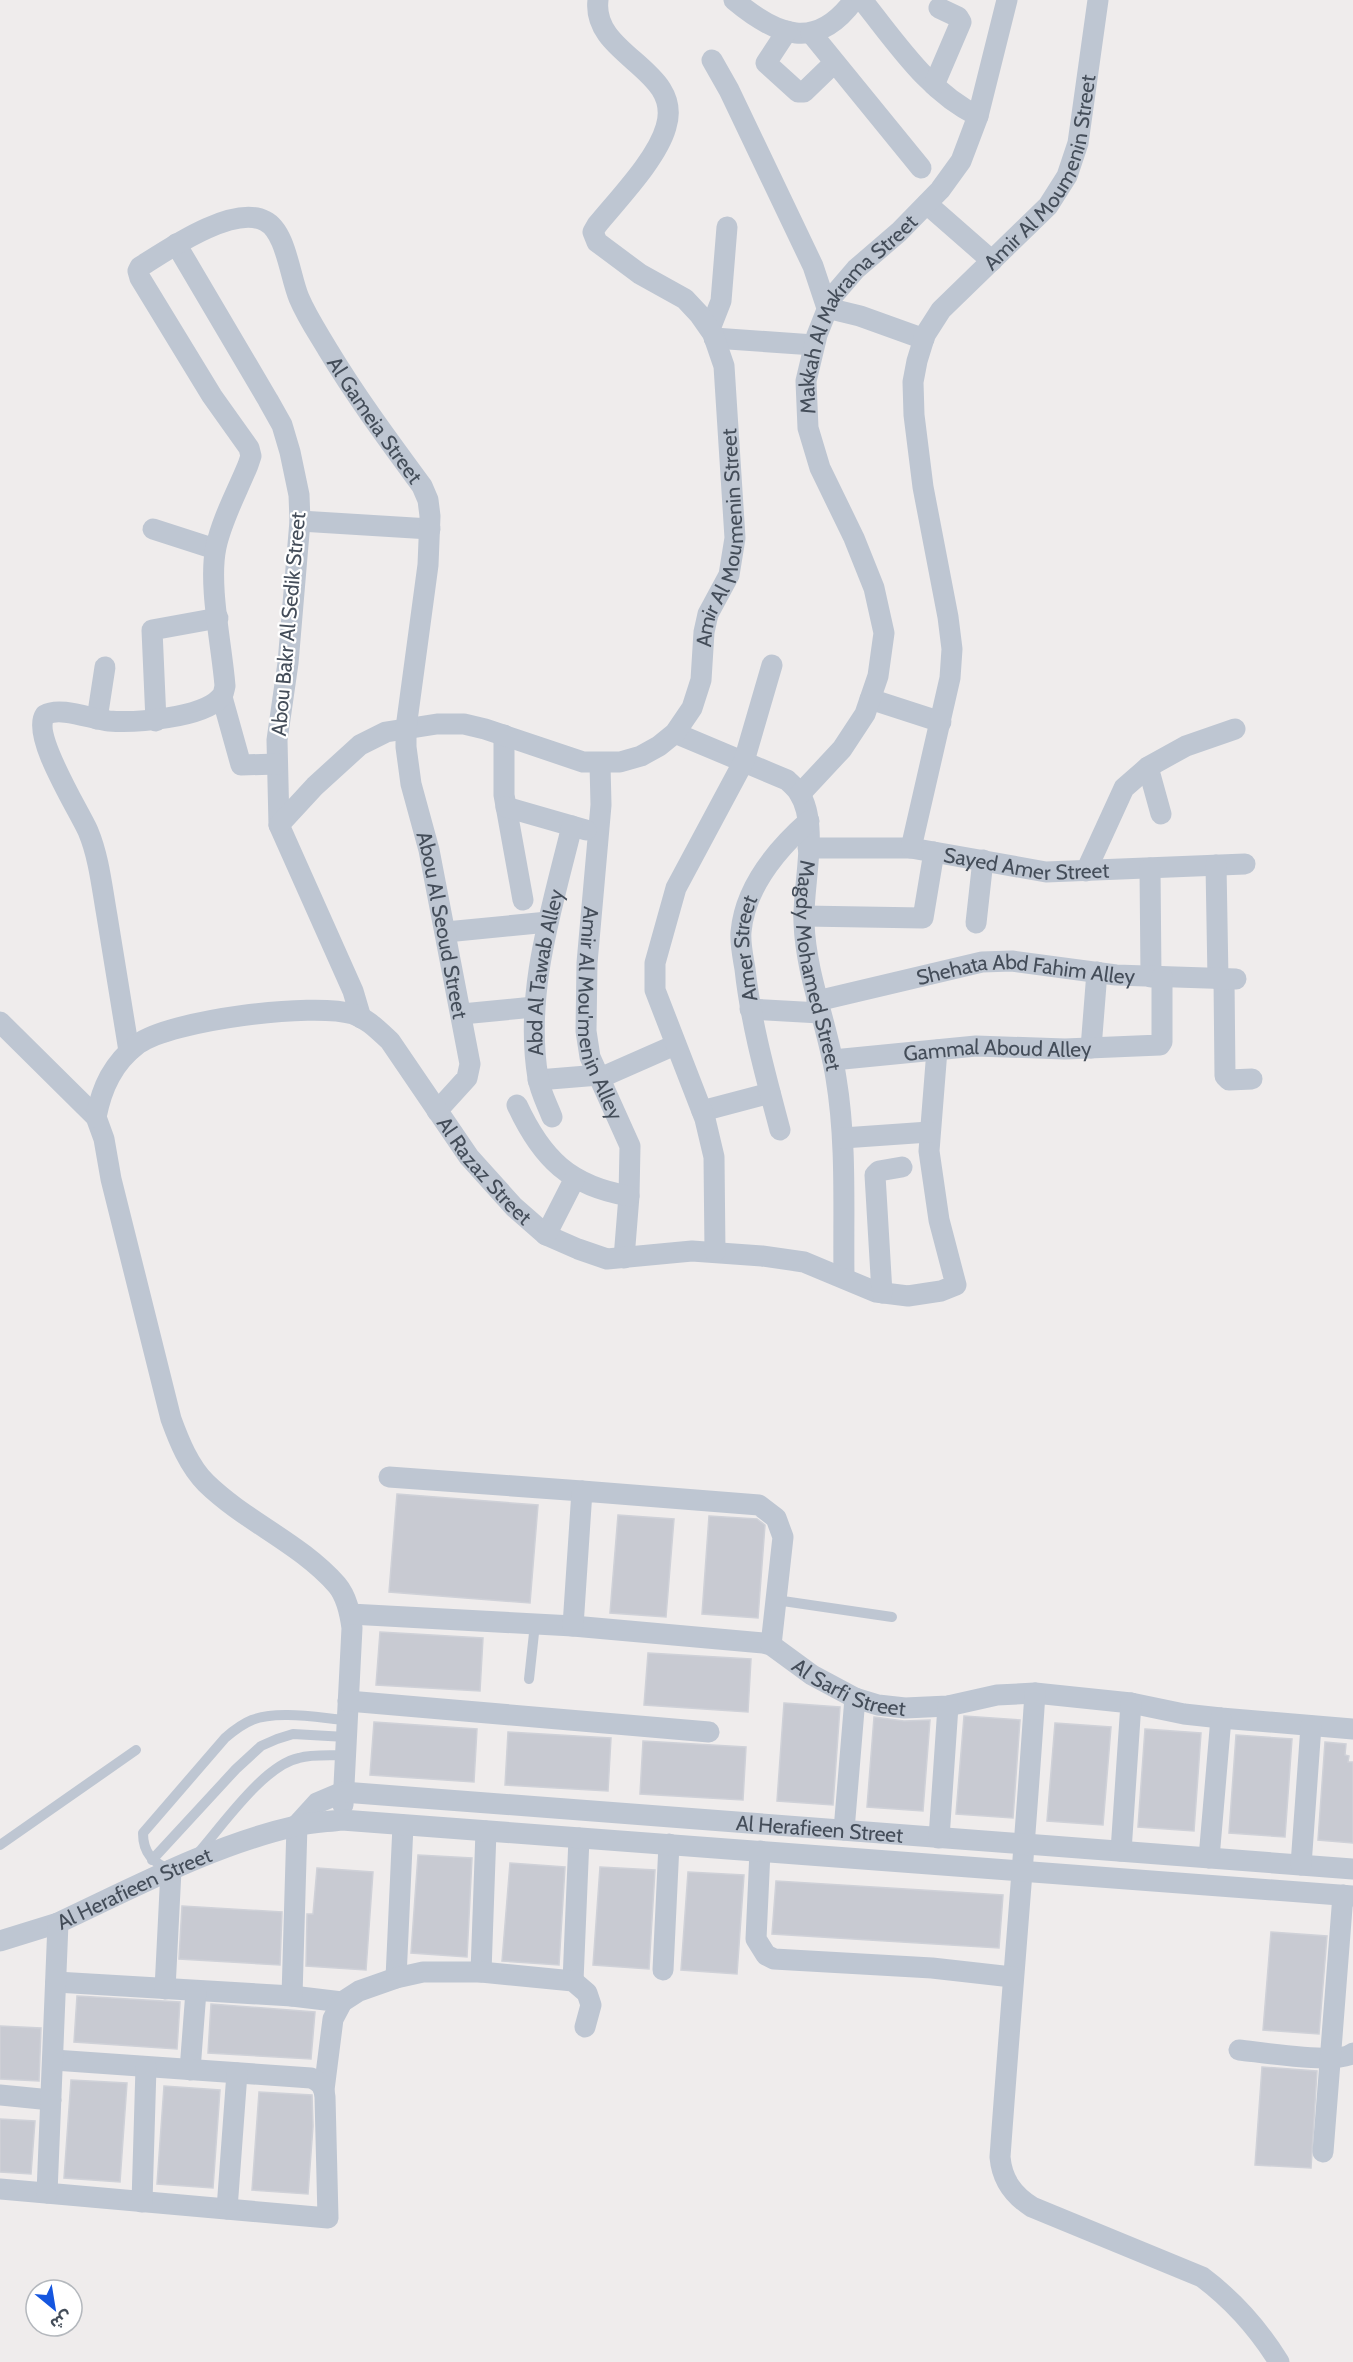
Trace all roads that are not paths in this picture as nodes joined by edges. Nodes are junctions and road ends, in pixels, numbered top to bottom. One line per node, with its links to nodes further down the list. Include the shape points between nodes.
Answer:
1 (598, 0): 20 (street, Amir Al Moumenin Street, via 597,11 606,33 654,79 668,107 667,126 649,160 597,225 594,237 640,274 685,299)
2 (734, 0): 8 (street, via 761,20)
3 (854, 0): 9 (street, via 838,20)
4 (862, 0): 12 (street)
5 (1007, 0): 13 (street, Makkah Al Makrama Street)
6 (1098, 0): 18 (street, Amir Al Moumenin Street, via 1078,143 1067,176 1048,207)
7 (939, 8): 12 (street, via 961,22)
8 (787, 32): 9 (street); 11 (street, via 766,63 798,92 804,92)
9 (811, 33): 11 (street)
10 (712, 60): 19 (street, via 813,266)
11 (834, 63): 14 (street)
12 (934, 85): 13 (street)
13 (978, 116): 15 (street, Makkah Al Makrama Street, via 961,161)
14 (921, 168)
15 (927, 204): 18 (street); 19 (street, Makkah Al Makrama Street, via 856,269)
16 (727, 227): 20 (street, via 721,301)
17 (176, 244): 23 (street, Abou Bakr Al Sedik Street, via 282,425 299,495); 25 (street, Al Gameia Street, via 242,217 254,217 274,228 299,299 311,321 363,407 422,486 428,500); 26 (street, Al Gameia Street, via 140,267 138,276 212,396 247,443 250,456)
18 (992, 261): 21 (street, Amir Al Moumenin Street, via 941,310)
19 (827, 308): 21 (street); 22 (street, Makkah Al Makrama Street)
20 (712, 334): 22 (street); 37 (street, Amir Al Moumenin Street, via 727,387 735,538 729,575 708,614 698,694)
21 (924, 339): 34 (street, Amir Al Moumenin Street, via 913,382 914,415 952,649)
22 (814, 345): 31 (street, Makkah Al Makrama Street, via 806,381 808,428 820,468 874,588 884,633 878,676)
23 (300, 521): 25 (street); 40 (street, Abou Bakr Al Sedik Street)
24 (153, 529): 26 (street)
25 (430, 529): 35 (street, Al Gameia Street, via 422,624)
26 (215, 549): 27 (street)
27 (218, 618): 30 (street, via 225,686); 33 (street, via 152,630)
28 (772, 665): 39 (street)
29 (105, 667): 32 (street)
30 (222, 697): 33 (street, via 214,704); 40 (street, via 241,765)
31 (870, 699): 34 (street); 43 (street, Makkah Al Makrama Street, via 842,749)
32 (97, 719): 33 (street); 75 (street, via 55,711 45,715 42,735 88,832 99,869)
33 (156, 721)
34 (940, 722): 51 (street, Amir Al Moumenin Street)
35 (406, 728): 38 (street, Amir Al Moumenin Street, via 464,724); 47 (street, Amir Al Moumenin Street, via 386,732 360,745); 62 (street, Abou Al Seoud Street, via 411,784)
36 (1235, 729): 42 (street, via 1186,746)
37 (675, 733): 39 (street); 41 (street, Amir Al Moumenin Street, via 641,756)
38 (504, 735): 41 (street, Amir Al Moumenin Street, via 583,762); 44 (street)
39 (744, 761): 43 (street, via 787,780); 72 (street, via 676,888 655,963 655,990)
40 (276, 764): 47 (street, Abou Bakr Al Sedik Street)
41 (600, 764): 49 (street, Amir Al Mou'menin Alley)
42 (1148, 768): 45 (street); 57 (street, via 1124,788)
43 (800, 794): 46 (street, Magdy Mohamed Street)
44 (506, 807): 48 (street); 58 (street)
45 (1161, 814)
46 (809, 821): 50 (street, Magdy Mohamed Street); 68 (street, Amer Street, via 775,855 756,882 746,909 741,933)
47 (279, 825): 70 (street, Abou Bakr Al Sedik Street, via 353,991)
48 (572, 826): 49 (street); 60 (street, Abd Al Tawab Alley)
49 (599, 834): 77 (street, Amir Al Mou'menin Alley, via 585,1019 588,1046)
50 (808, 848): 51 (street, Sayed Amer Street); 59 (street, Magdy Mohamed Street)
51 (911, 848): 52 (street, Sayed Amer Street)
52 (934, 852): 53 (street, Sayed Amer Street); 59 (street, via 923,918)
53 (983, 860): 57 (street, Sayed Amer Street, via 1046,872); 61 (street)
54 (1245, 864): 55 (street, Sayed Amer Street)
55 (1216, 865): 56 (street, Sayed Amer Street); 65 (street)
56 (1150, 868): 57 (street, Sayed Amer Street); 64 (street)
57 (1086, 871)
58 (523, 900)
59 (804, 916): 67 (street, Magdy Mohamed Street)
60 (548, 922): 62 (street); 66 (street, Abd Al Tawab Alley)
61 (976, 923)
62 (446, 932): 69 (street, Abou Al Seoud Street)
63 (1097, 972): 64 (street, Shehata Abd Fahim Alley); 67 (street, Shehata Abd Fahim Alley, via 982,962); 73 (street)
64 (1156, 977): 65 (street, Shehata Abd Fahim Alley); 73 (street, Gammal Aboud Alley, via 1162,1044)
65 (1226, 979): 78 (street, via 1225,1076 1229,1080)
66 (534, 1007): 69 (street); 79 (street, Abd Al Tawab Alley)
67 (818, 1007): 68 (street, Shehata Abd Fahim Alley); 76 (street, Magdy Mohamed Street)
68 (750, 1009): 80 (street, Amer Street)
69 (462, 1014): 82 (street, Abou Al Seoud Street, via 470,1070)
70 (361, 1018): 75 (street, Al Razaz Street, via 299,1009 257,1013 152,1035); 82 (street, Al Razaz Street, via 390,1041)
71 (0, 1022): 85 (street)
72 (675, 1045): 77 (street); 83 (street)
73 (1091, 1048): 74 (street, Gammal Aboud Alley, via 976,1046)
74 (937, 1050): 76 (street, Gammal Aboud Alley); 87 (street)
75 (129, 1051): 85 (street, Al Razaz Street, via 106,1081)
76 (833, 1060): 88 (street, Magdy Mohamed Street)
77 (599, 1076): 79 (street); 91 (street, Amir Al Mou'menin Alley, via 630,1146)
78 (1252, 1079)
79 (538, 1080): 84 (street, Abd Al Tawab Alley)
80 (770, 1093): 83 (street); 86 (street, Amer Street)
81 (517, 1105): 90 (street, via 530,1134 550,1159)
82 (438, 1111): 92 (street, Al Razaz Street, via 469,1157 514,1207)
83 (702, 1111): 93 (street, via 714,1157)
84 (552, 1116)
85 (96, 1118): 100 (street, via 178,1440 204,1481 303,1555 337,1586)
86 (780, 1130)
87 (929, 1132): 88 (street); 96 (street, Al Razaz Street, via 939,1220 956,1285 908,1296)
88 (843, 1138): 95 (street, Magdy Mohamed Street)
89 (902, 1167): 96 (street, via 875,1175)
90 (575, 1178): 91 (street, via 592,1187); 92 (street)
91 (629, 1196): 94 (street, Amir Al Mou'menin Alley)
92 (546, 1235): 94 (street, Al Razaz Street, via 607,1258)
93 (715, 1252): 94 (street, Al Razaz Street); 95 (street, Al Razaz Street, via 804,1262)
94 (624, 1258)
95 (844, 1278): 96 (street, Al Razaz Street)
96 (882, 1293)
97 (389, 1477): 98 (street)
98 (582, 1491): 99 (street, via 759,1505 769,1510 783,1537); 103 (street)
99 (776, 1600): 101 (lane); 104 (street)
100 (350, 1614): 102 (street, Al Sarfi Street); 112 (street)
101 (892, 1617)
102 (535, 1624): 103 (street, Al Sarfi Street); 105 (lane)
103 (573, 1626): 104 (street, Al Sarfi Street)
104 (771, 1645): 107 (street, Al Sarfi Street, via 812,1675)
105 (529, 1679)
106 (1035, 1693): 108 (street, Al Sarfi Street); 109 (street, Al Sarfi Street, via 997,1695); 125 (street)
107 (855, 1698): 109 (street, Al Sarfi Street, via 905,1708); 120 (street)
108 (1131, 1703): 110 (street, Al Sarfi Street); 128 (street)
109 (948, 1706): 123 (street)
110 (1221, 1718): 111 (street, Al Sarfi Street); 129 (street)
111 (1311, 1726): 113 (street, Al Sarfi Street); 132 (street)
112 (347, 1728): 114 (street); 116 (street); 130 (lane, via 293,1734 261,1746); 130 (lane, via 270,1716 238,1727 143,1833 143,1843); 131 (lane, via 256,1786)
113 (1353, 1729)
114 (709, 1732)
115 (136, 1750): 126 (lane)
116 (343, 1792): 117 (street); 118 (street, Al Herafieen Street, via 317,1803); 120 (street, Al Herafieen Street)
117 (342, 1820): 118 (street, Al Herafieen Street); 119 (street, Al Herafieen Street)
118 (297, 1825): 131 (street, Al Herafieen Street); 147 (street)
119 (403, 1825): 121 (street, Al Herafieen Street); 142 (street)
120 (844, 1830): 123 (street, Al Herafieen Street)
121 (486, 1831): 122 (street, Al Herafieen Street); 140 (street)
122 (579, 1838): 124 (street, Al Herafieen Street); 143 (street)
123 (939, 1838): 125 (street, Al Herafieen Street)
124 (669, 1844): 127 (street, Al Herafieen Street); 139 (street)
125 (1026, 1844): 128 (street, Al Herafieen Street); 135 (street)
126 (0, 1845)
127 (760, 1851): 135 (street, Al Herafieen Street); 141 (street, via 756,1939 766,1955 774,1959)
128 (1121, 1851): 129 (street, Al Herafieen Street)
129 (1209, 1858): 132 (street, Al Herafieen Street)
130 (152, 1860): 134 (lane)
131 (191, 1862): 134 (street, Al Herafieen Street)
132 (1301, 1865): 133 (street, Al Herafieen Street)
133 (1353, 1869)
134 (171, 1870): 137 (street, Al Herafieen Street); 145 (street)
135 (1024, 1870): 136 (street, Al Herafieen Street); 141 (street)
136 (1348, 1895): 152 (street)
137 (58, 1923): 138 (street); 144 (street, Al Herafieen Street)
138 (0, 1941)
139 (663, 1970)
140 (481, 1972): 142 (street, via 423,1972); 143 (street)
141 (1012, 1977): 165 (street, via 1000,2157 1008,2184 1032,2207 1202,2277 1252,2322)
142 (396, 1978): 148 (street, via 359,1991)
143 (573, 1981): 149 (street, via 587,1993 591,2005)
144 (56, 1982): 145 (street); 153 (street, Al Herafieen Street)
145 (165, 1989): 146 (street)
146 (196, 1990): 147 (street); 155 (street)
147 (292, 1996): 148 (street)
148 (342, 2002): 157 (street, via 333,2019)
149 (585, 2027)
150 (1239, 2050): 152 (street)
151 (1353, 2053): 152 (street)
152 (1332, 2059): 160 (street)
153 (54, 2060): 154 (street); 159 (street, Al Herafieen Street)
154 (146, 2067): 155 (street); 163 (street)
155 (190, 2070): 156 (street)
156 (237, 2073): 157 (street, via 311,2078); 164 (street)
157 (324, 2090): 164 (street, via 328,2218)
158 (0, 2095): 159 (street)
159 (51, 2100): 162 (street, Al Herafieen Street)
160 (1323, 2152)
161 (0, 2189): 162 (street)
162 (47, 2193): 163 (street)
163 (142, 2202): 164 (street)
164 (227, 2209)
165 (1279, 2362)

